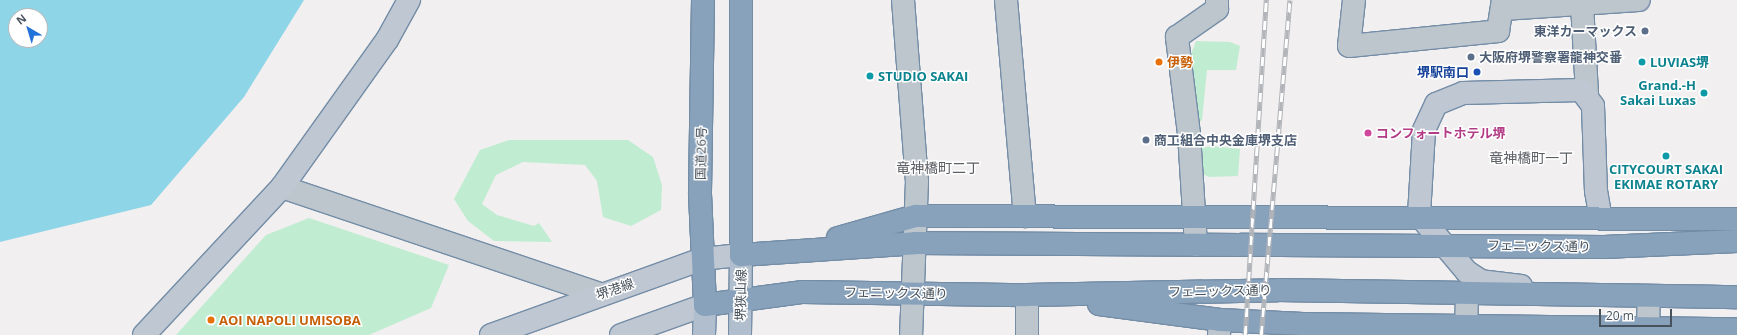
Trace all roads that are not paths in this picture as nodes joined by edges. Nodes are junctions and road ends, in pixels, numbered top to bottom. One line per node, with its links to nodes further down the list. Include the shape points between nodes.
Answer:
1 (409, 0): 12 (street, via 386,40)
2 (703, 0): 26 (highway, 国道26号)
3 (741, 0): 25 (highway)
4 (903, 0): 14 (street, via 917,181)
5 (1006, 0): 15 (street)
6 (1217, 0): 16 (street, via 1217,9 1176,37)
7 (1354, 0): 10 (street, via 1349,46 1498,31)
8 (1639, 0): 9 (street)
9 (1582, 4): 10 (street); 11 (street)
10 (1503, 5)
11 (1587, 94): 13 (street, via 1567,88 1463,93 1440,101 1430,112 1424,130); 17 (street, via 1593,106 1596,191)
12 (282, 187): 28 (street); 41 (street)
13 (1419, 215): 16 (highway); 17 (highway); 22 (highway)
14 (916, 216): 15 (highway); 20 (street); 24 (highway)
15 (1025, 216): 16 (highway)
16 (1194, 216): 21 (street)
17 (1601, 219): 18 (highway); 23 (highway)
18 (1737, 219)
19 (1737, 241): 23 (highway, フェニックス通り)
20 (915, 243): 21 (highway, フェニックス通り); 24 (highway, フェニックス通り); 27 (street)
21 (1196, 245): 22 (highway, フェニックス通り)
22 (1432, 245): 23 (highway, フェニックス通り); 31 (street, via 1482,281)
23 (1604, 247)
24 (804, 248): 25 (highway, フェニックス通り)
25 (741, 255): 26 (street, 堺港線); 33 (main road, 堺狭山線)
26 (702, 259): 28 (street, 堺港線); 35 (highway, 国道26号)
27 (911, 293): 30 (highway, フェニックス通り); 33 (highway, フェニックス通り, via 803,292); 46 (street)
28 (600, 294): 42 (street, 堺港線)
29 (1467, 294): 30 (highway, フェニックス通り, via 1278,290); 31 (highway, フェニックス通り); 39 (street)
30 (1027, 295): 36 (highway); 47 (street)
31 (1591, 295): 32 (highway, フェニックス通り)
32 (1649, 296): 34 (highway, フェニックス通り); 40 (street)
33 (741, 297): 35 (highway, フェニックス通り); 45 (main road, 堺狭山線)
34 (1737, 297)
35 (704, 305): 43 (street); 44 (main road)
36 (1219, 328): 37 (highway)
37 (1303, 329): 39 (highway)
38 (1737, 329): 40 (highway)
39 (1466, 330): 40 (highway)
40 (1648, 331)
41 (144, 335)
42 (492, 335)
43 (620, 335)
44 (704, 335)
45 (740, 335)
46 (911, 335)
47 (1027, 335)

